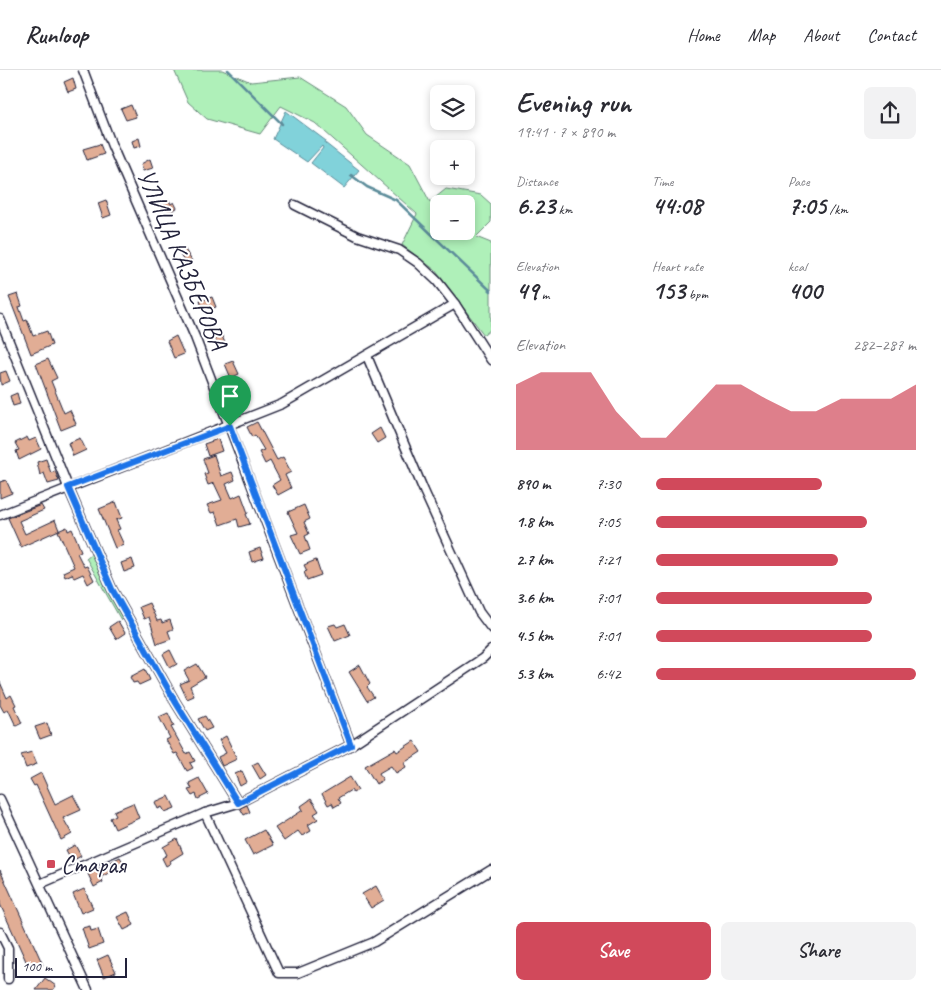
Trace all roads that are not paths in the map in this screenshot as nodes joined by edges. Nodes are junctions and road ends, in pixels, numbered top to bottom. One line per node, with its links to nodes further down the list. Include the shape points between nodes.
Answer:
1 (83, 70): 7 (street, УЛИЦА КАЗБЕРОВА)
2 (295, 205): 3 (street, via 357,236 399,250 437,281)
3 (455, 304): 5 (street); 6 (street)
4 (0, 319): 8 (street)
5 (367, 356): 7 (street, via 282,404); 10 (street, via 479,612)
6 (491, 360)
7 (230, 426): 8 (street); 12 (street, УЛИЦА КАЗБЕРОВА)
8 (68, 487): 9 (street); 14 (street, via 112,589 176,703)
9 (0, 515)
10 (491, 628)
11 (491, 650): 12 (street)
12 (351, 745): 14 (street)
13 (0, 799): 16 (street)
14 (238, 803): 15 (street)
15 (205, 813): 17 (street, via 279,973 298,973 374,942); 18 (street)
16 (4, 816): 18 (street)
17 (491, 870)
18 (40, 884): 21 (street)
19 (0, 932): 20 (street, via 8,948)
20 (8, 978)
21 (88, 990)

